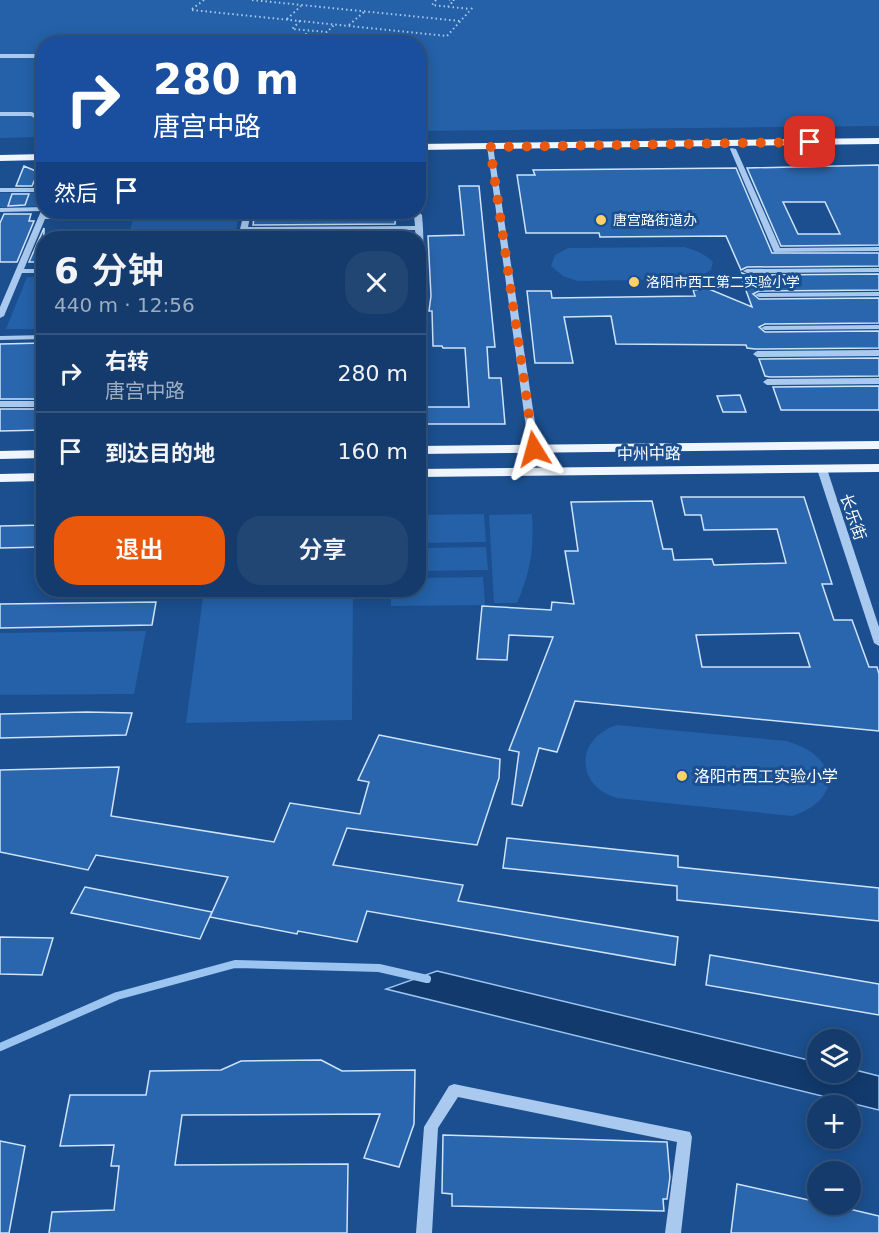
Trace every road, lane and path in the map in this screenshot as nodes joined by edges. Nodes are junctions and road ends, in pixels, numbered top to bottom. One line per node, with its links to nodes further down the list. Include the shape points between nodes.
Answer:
1 (204, 0): 10 (path, via 192,10)
2 (252, 0): 5 (path)
3 (436, 0): 7 (path, via 432,5)
4 (449, 0): 7 (path, via 454,0)
5 (302, 5): 9 (path); 10 (path)
6 (474, 6): 8 (path)
7 (447, 7): 8 (path)
8 (471, 9): 12 (path)
9 (364, 11): 12 (path); 14 (path)
10 (286, 19): 11 (path)
11 (301, 21): 13 (path); 15 (path, via 292,29)
12 (460, 21): 14 (path, via 447,36)
13 (335, 24): 14 (path); 15 (path, via 327,33)
14 (349, 26)
15 (310, 31): 16 (path)
16 (305, 36)
17 (0, 56): 18 (street)
18 (36, 56)
19 (0, 114): 20 (street)
20 (32, 114): 21 (street); 22 (street)
21 (36, 114)
22 (36, 117)
23 (879, 141): 27 (main road)
24 (426, 147): 27 (main road)
25 (879, 148): 28 (main road)
26 (0, 149): 29 (main road)
27 (490, 149): 28 (main road); 31 (main road); 63 (street)
28 (733, 149): 44 (street, via 777,250)
29 (36, 151)
30 (36, 152): 32 (main road)
31 (426, 153)
32 (0, 158)
33 (0, 190): 34 (street)
34 (36, 190)
35 (0, 210): 36 (street)
36 (36, 212)
37 (40, 219): 42 (street)
38 (246, 219): 41 (street)
39 (418, 219): 40 (street)
40 (419, 228): 41 (street)
41 (244, 229)
42 (32, 241): 43 (street); 46 (street)
43 (36, 241)
44 (879, 249)
45 (879, 270): 48 (street)
46 (19, 271): 47 (street); 51 (street)
47 (36, 271)
48 (747, 271)
49 (879, 294): 50 (street)
50 (759, 295)
51 (0, 316)
52 (879, 327): 53 (street)
53 (765, 328)
54 (36, 337): 55 (street)
55 (0, 338)
56 (879, 353): 57 (street)
57 (757, 354)
58 (879, 381): 59 (street)
59 (767, 382)
60 (0, 404): 61 (street)
61 (36, 404)
62 (879, 445): 63 (main road, 中州中路)
63 (534, 449): 64 (main road, 中州中路)
64 (426, 450)
65 (36, 454): 66 (main road)
66 (0, 455)
67 (879, 468): 68 (main road, 中州中路)
68 (822, 469): 69 (main road, 中州中路); 72 (street, 长乐街)
69 (426, 473)
70 (36, 477): 71 (main road)
71 (0, 478)
72 (879, 643)
73 (424, 1233): 74 (street, via 431,1127 454,1090 685,1137)
74 (673, 1233)

